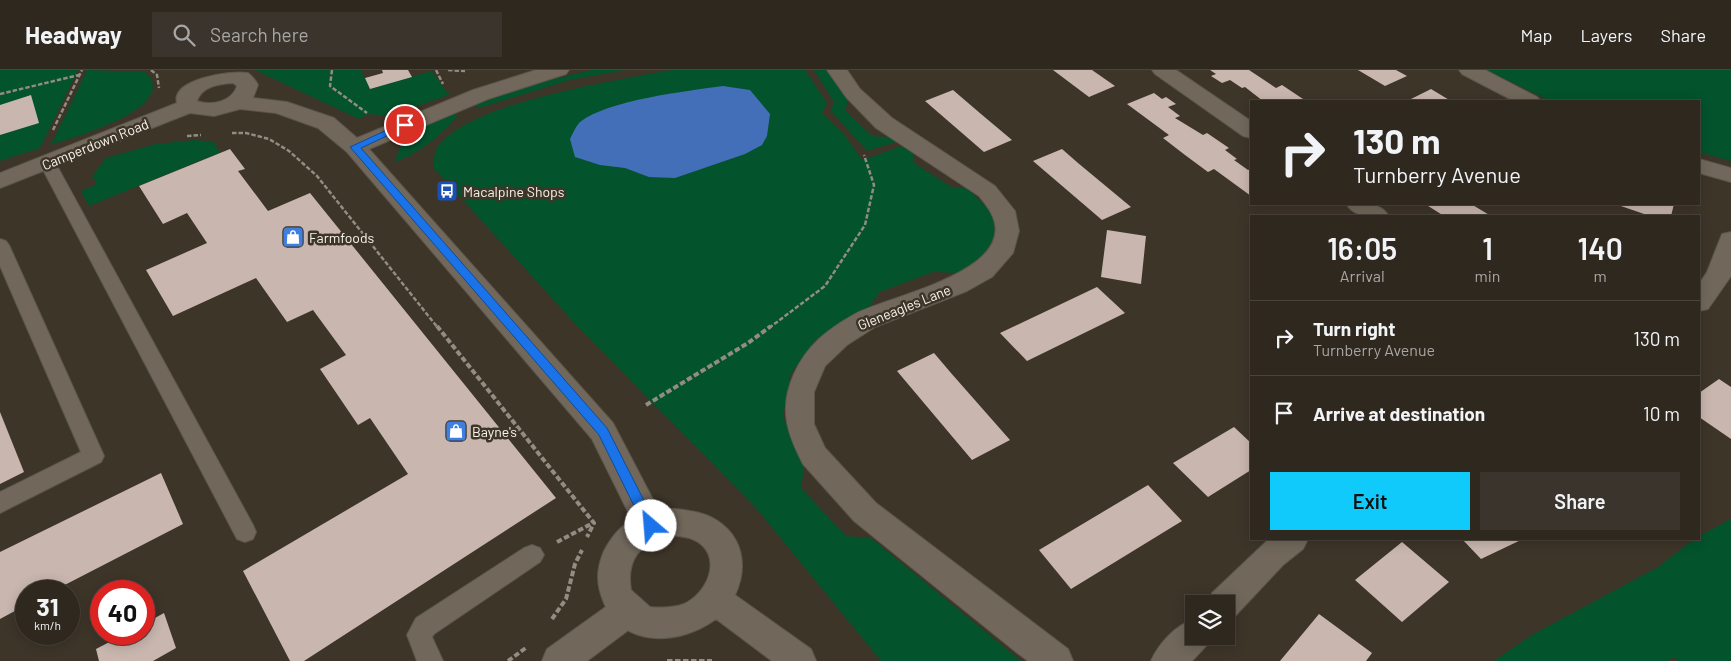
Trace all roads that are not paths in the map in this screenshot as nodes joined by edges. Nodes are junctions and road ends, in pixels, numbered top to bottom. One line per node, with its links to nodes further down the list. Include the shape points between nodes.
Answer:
1 (559, 70): 10 (street, via 514,81)
2 (837, 70): 32 (street, Gleneagles Lane, via 853,93 884,123 987,191 1003,211 1006,232 1001,253 983,271 958,285 866,320 838,338 814,360 800,392 800,424 813,454 865,512)
3 (1162, 70): 9 (street)
4 (1469, 70): 6 (street)
5 (194, 77): 7 (street, via 241,78 248,85 247,91); 8 (street, via 187,96)
6 (1528, 100)
7 (236, 102): 8 (street, via 205,110); 10 (street, via 279,107 326,123)
8 (189, 106): 11 (street, Camperdown Road)
9 (1250, 130)
10 (355, 147): 21 (street, via 603,431)
11 (48, 164): 14 (street, Camperdown Road); 22 (lane)
12 (1700, 166): 13 (street)
13 (1731, 175)
14 (0, 181)
15 (1360, 205): 16 (street)
16 (1375, 215)
17 (1731, 240): 19 (street, via 1719,275)
18 (0, 245): 20 (lane, via 93,456)
19 (1700, 301)
20 (0, 503)
21 (651, 526): 26 (street, via 687,522 704,527 717,537 725,551 728,567 724,584); 27 (street, via 634,536 614,565 612,583 616,599)
22 (245, 532)
23 (1291, 540): 25 (street)
24 (532, 556): 29 (lane, via 425,626 419,635)
25 (1233, 595)
26 (715, 600): 27 (street, via 700,613 681,622 652,623); 31 (street)
27 (626, 612): 30 (street)
28 (1185, 644): 33 (street)
29 (430, 661)
30 (558, 661)
31 (799, 661)
32 (1056, 661)
33 (1168, 661)

